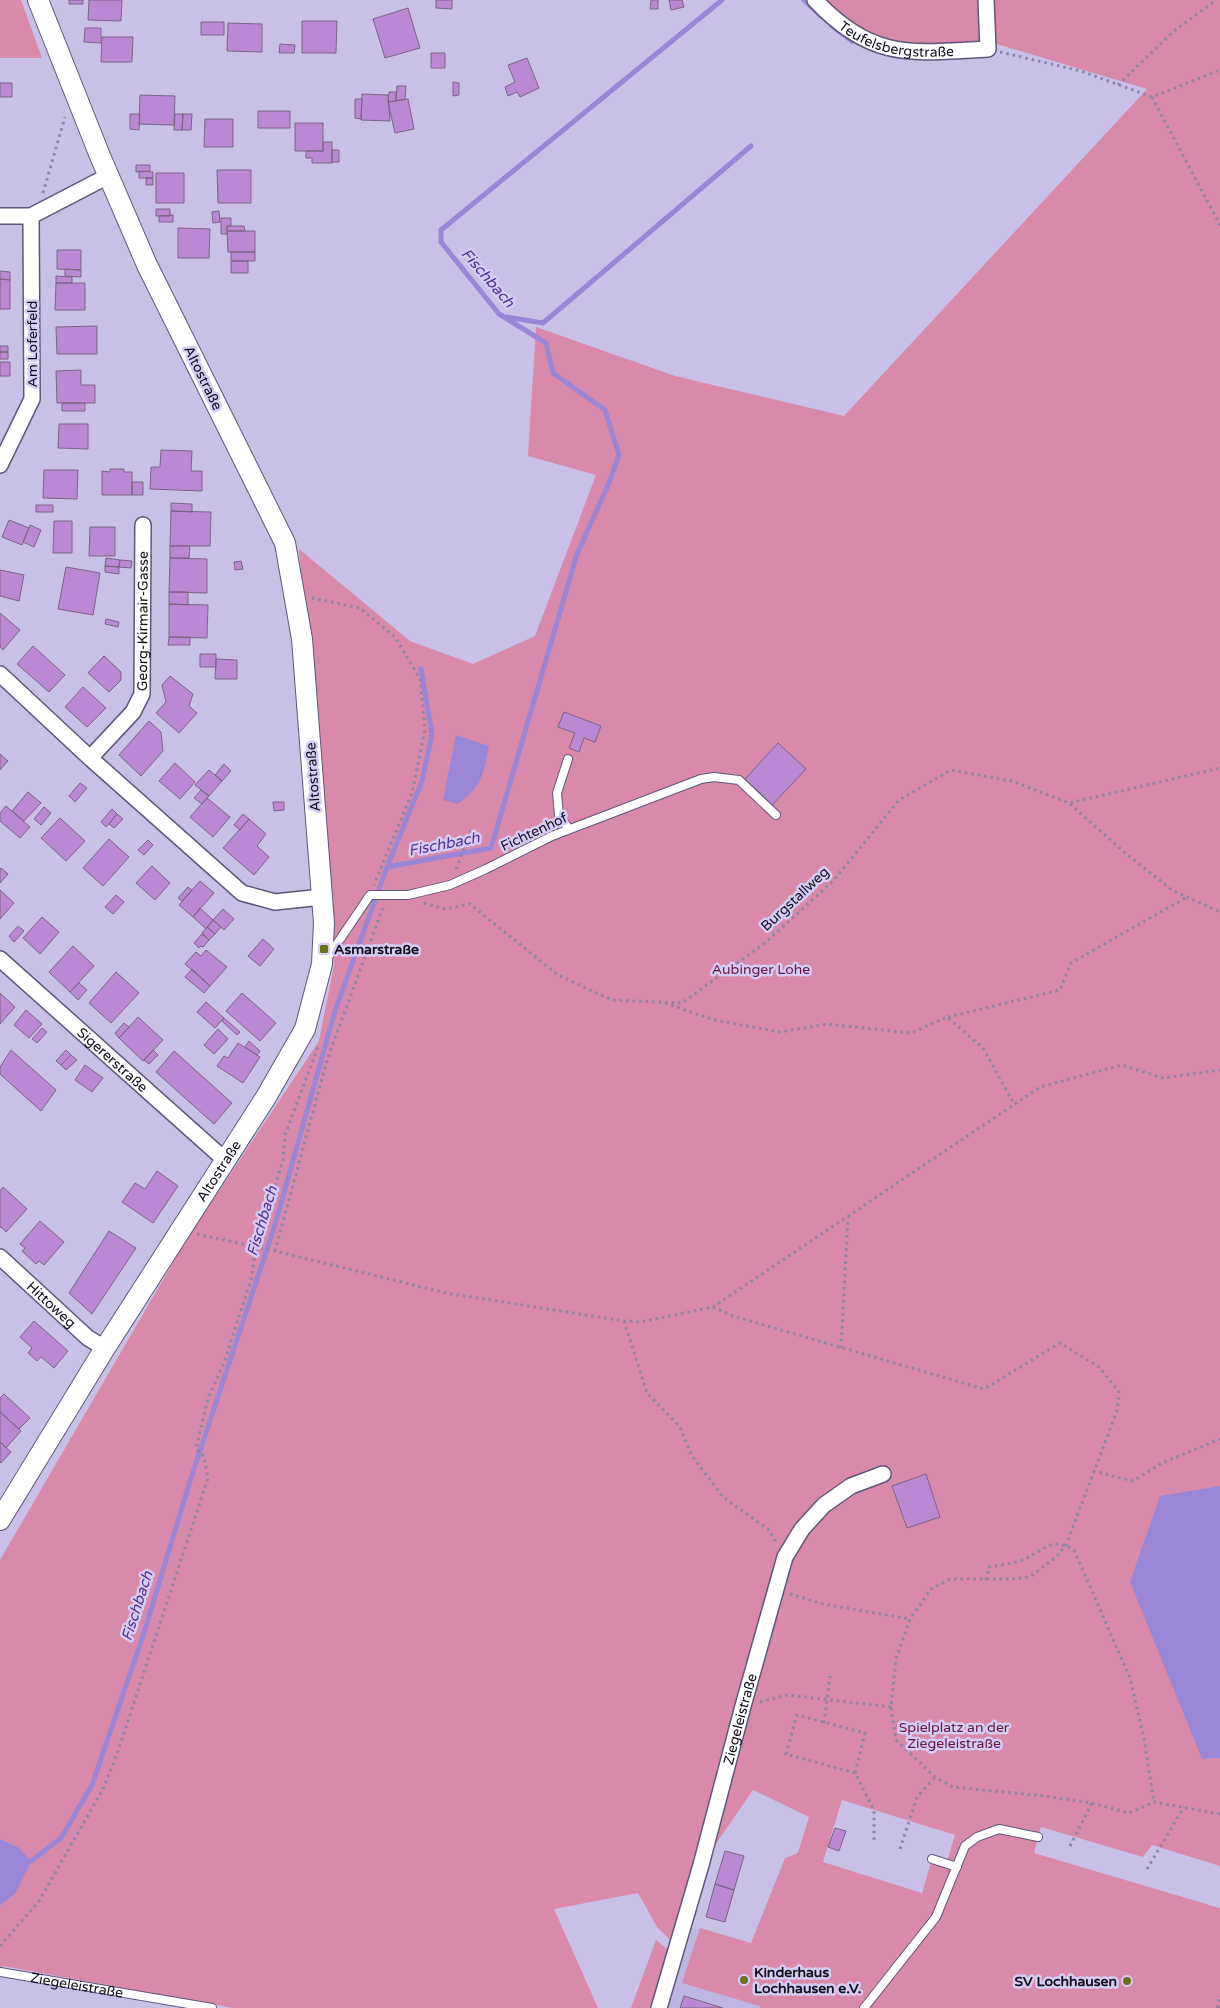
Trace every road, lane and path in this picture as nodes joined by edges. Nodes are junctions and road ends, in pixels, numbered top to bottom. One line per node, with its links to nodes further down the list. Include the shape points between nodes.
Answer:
1 (38, 0): 10 (main road, Altostraße)
2 (815, 0): 5 (street, Teufelsbergstraße, via 833,18 873,44 896,50 927,52)
3 (986, 0): 5 (street)
4 (1216, 0): 7 (path, via 1173,32)
5 (988, 50): 7 (path, via 1081,71)
6 (1220, 70): 8 (path)
7 (1118, 85): 8 (path)
8 (1152, 97): 13 (path)
9 (70, 124): 11 (path, via 66,115)
10 (108, 176): 11 (street); 16 (main road, Altostraße, via 147,265 285,543)
11 (34, 214): 12 (street); 14 (street, Am Loferfeld, via 32,399)
12 (0, 216)
13 (1220, 226)
14 (0, 465)
15 (143, 525): 18 (street, Georg-Kirmair-Gasse, via 142,694 133,712)
16 (294, 594): 26 (path, via 360,608 395,637 420,679 426,730 412,793); 28 (main road, Altostraße, via 302,639)
17 (0, 674): 18 (street)
18 (90, 758): 28 (street, via 242,894 275,902)
19 (568, 759): 23 (lane, via 557,793 559,816)
20 (1220, 768): 21 (path)
21 (1069, 803): 29 (path, via 1138,863 1172,890); 34 (path, Burgstallweg, via 1012,782 951,770 899,800 833,881 765,943 682,1003)
22 (776, 815): 23 (lane, Fichtenhof, via 739,780 714,777 701,779)
23 (569, 829): 27 (lane, Fichtenhof, via 450,885 408,895)
24 (471, 830): 25 (path)
25 (458, 864)
26 (370, 895): 27 (lane, Fichtenhof); 33 (lane)
27 (388, 895): 43 (path, via 327,1060)
28 (322, 897): 33 (main road, Altostraße)
29 (1187, 897): 31 (path); 35 (path, via 1071,963 1060,990)
30 (416, 900): 34 (path, Burgstallweg, via 445,909 470,904 558,975 612,1000)
31 (1220, 912)
32 (0, 959): 39 (street, Sigererstraße)
33 (322, 964): 39 (main road, Altostraße, via 305,1030)
34 (662, 1002): 35 (path, via 714,1020 780,1032 827,1024 911,1033)
35 (947, 1017): 38 (path, via 983,1048)
36 (320, 1039): 42 (path, via 285,1135 284,1160)
37 (1220, 1070): 38 (path, via 1164,1078 1122,1065 1040,1086)
38 (1014, 1104): 40 (path)
39 (226, 1160): 41 (main road, Altostraße)
40 (848, 1217): 45 (path); 48 (path)
41 (180, 1230): 42 (path); 47 (main road, Altostraße)
42 (256, 1248): 43 (path); 76 (path, via 251,1280 224,1363 208,1398 196,1449 204,1456 208,1478 118,1751 103,1789 38,1901)
43 (274, 1251): 46 (path, via 446,1292)
44 (0, 1257): 47 (street, Hittoweg, via 88,1338)
45 (714, 1307): 46 (path, via 641,1322); 48 (path, via 733,1316)
46 (624, 1320): 54 (path, via 647,1392 680,1427 692,1456 723,1497 769,1530)
47 (105, 1348): 52 (main road, Altostraße)
48 (841, 1348): 50 (path, via 984,1389 1060,1343 1099,1366 1119,1392 1117,1411)
49 (1220, 1439): 50 (path, via 1162,1463 1133,1481)
50 (1094, 1471): 53 (path)
51 (883, 1474): 54 (street, Ziegeleistraße, via 851,1486 824,1505 802,1529)
52 (0, 1520)
53 (1066, 1545): 55 (path, via 1030,1577); 55 (path, via 1056,1543 1021,1561 989,1566); 65 (path, via 1074,1550 1130,1678)
54 (785, 1557): 56 (street, Ziegeleistraße)
55 (986, 1580): 57 (path, via 950,1579 931,1589)
56 (775, 1590): 57 (path, via 823,1604); 60 (street, Ziegeleistraße)
57 (910, 1619): 61 (path, via 896,1659)
58 (830, 1676): 59 (path)
59 (827, 1700): 60 (path, via 787,1696); 61 (path); 62 (path)
60 (743, 1706): 80 (street, Ziegeleistraße, via 701,1865)
61 (891, 1707): 64 (path, via 896,1740)
62 (824, 1722): 63 (path, via 865,1733); 63 (path, via 797,1715 786,1754)
63 (854, 1772): 70 (path, via 874,1810)
64 (936, 1777): 66 (path, via 952,1787); 72 (path, via 917,1798)
65 (1154, 1802): 66 (path, via 1129,1813); 67 (path)
66 (1092, 1803): 71 (path)
67 (1184, 1807): 68 (path); 75 (path)
68 (1220, 1814)
69 (1038, 1837): 74 (lane, via 999,1829 977,1837 965,1846)
70 (874, 1841)
71 (1070, 1846)
72 (900, 1849)
73 (932, 1859): 74 (lane)
74 (956, 1867): 81 (lane, via 936,1917)
75 (1147, 1869)
76 (0, 1946)
77 (0, 1972): 79 (lane, Ziegeleistraße)
78 (1220, 1998): 82 (path)
79 (212, 2008)
80 (658, 2008)
81 (864, 2008)
82 (1218, 2008)

